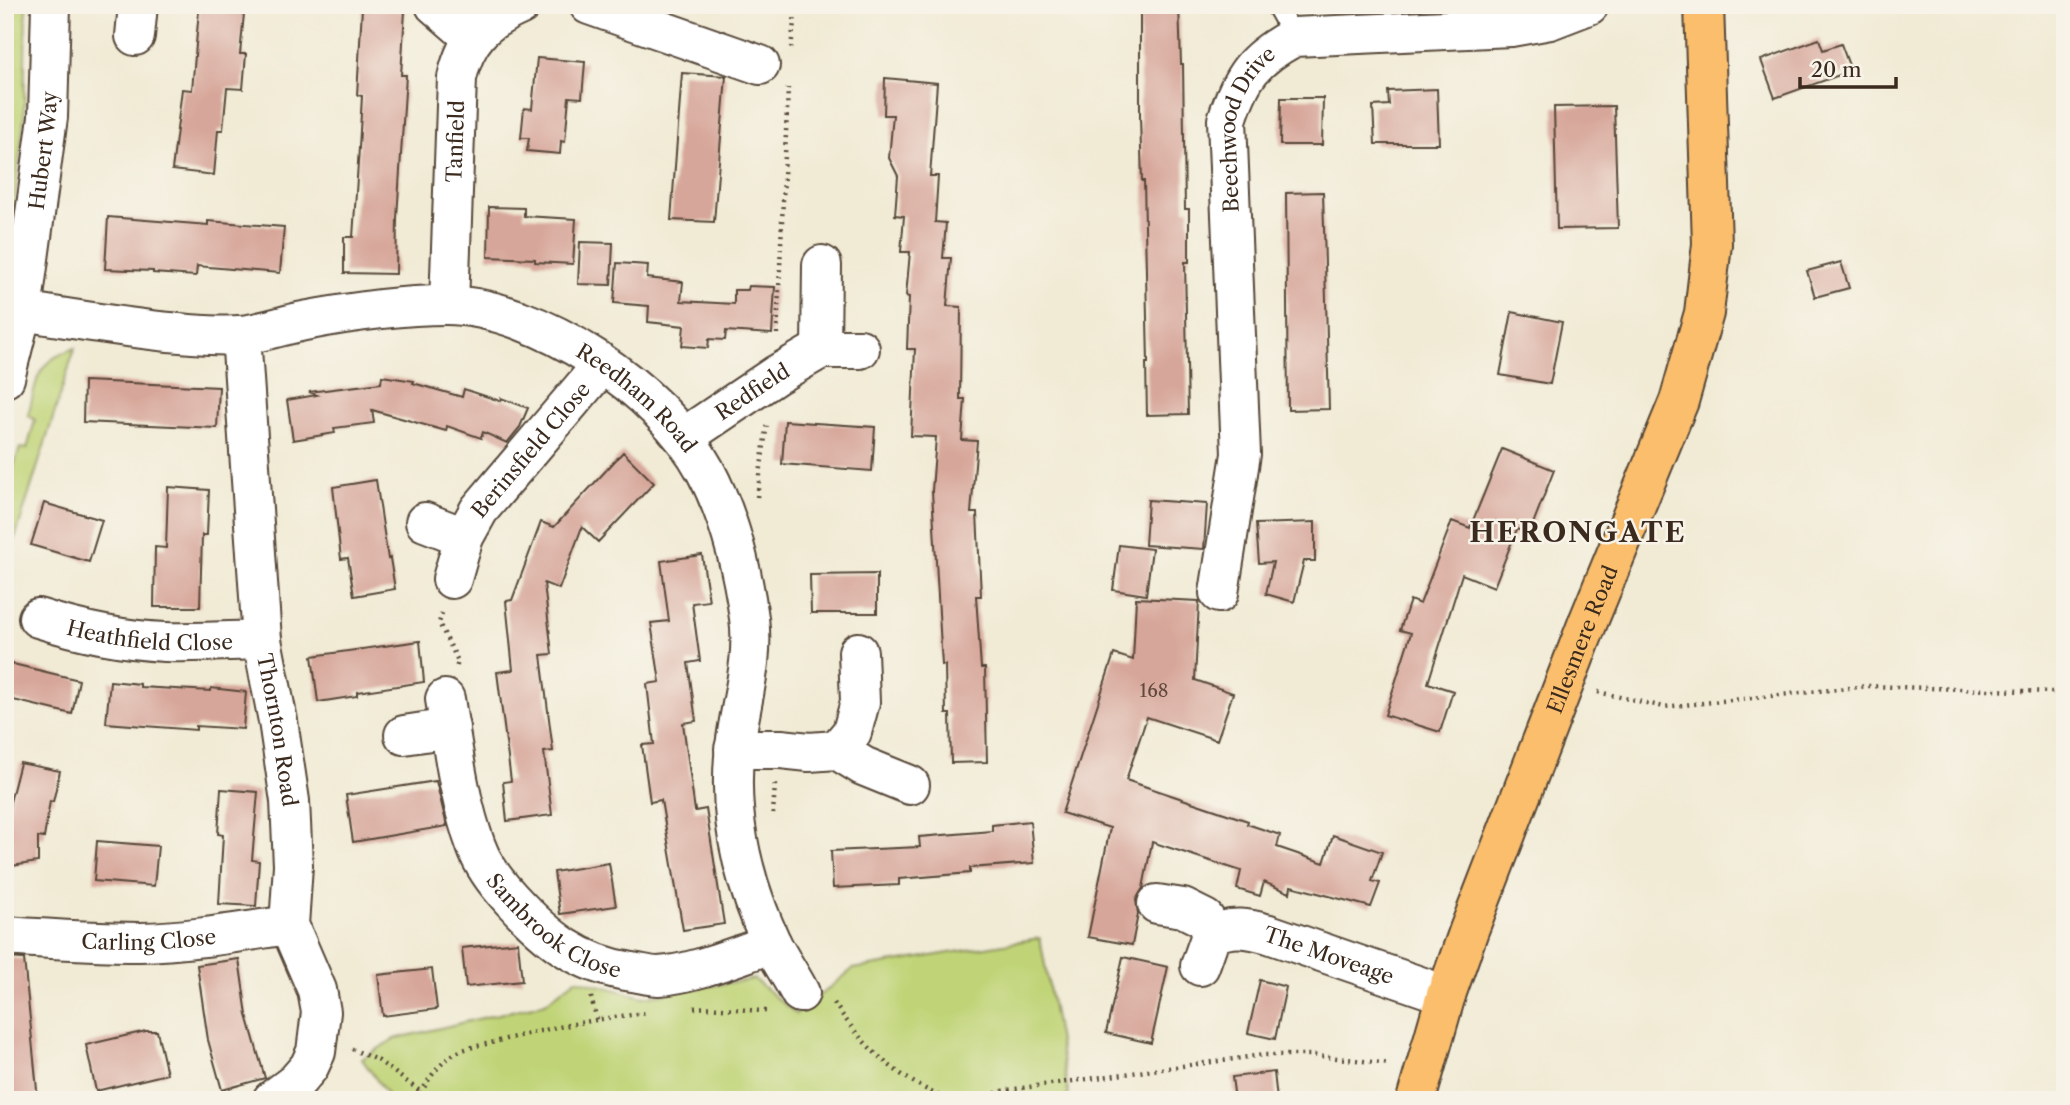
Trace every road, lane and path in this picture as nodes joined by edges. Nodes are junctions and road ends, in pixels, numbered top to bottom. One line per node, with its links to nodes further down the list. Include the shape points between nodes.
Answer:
1 (51, 5): 13 (street, Hubert Way, via 48,117)
2 (435, 5): 9 (street)
3 (521, 5): 9 (street, Tanfield, via 486,24)
4 (589, 5): 10 (street)
5 (796, 5): 10 (path)
6 (1589, 5): 8 (street, Beechwood Drive, via 1550,20 1511,27)
7 (1704, 5): 29 (main road, Ellesmere Road, via 1712,244 1704,313 1679,401)
8 (1285, 21): 25 (street, Beechwood Drive, via 1235,94 1227,120 1241,454)
9 (473, 38): 12 (street, Tanfield, via 461,57 457,78)
10 (779, 67): 18 (path)
11 (822, 265): 15 (street)
12 (449, 305): 14 (street, Reedham Road, via 365,310); 17 (street, Reedham Road, via 534,325)
13 (22, 311): 14 (street, Reedham Road, via 125,327); 19 (street, Hubert Way)
14 (241, 335): 27 (street, Thornton Road)
15 (821, 349): 16 (street); 18 (street, Redfield)
16 (859, 349)
17 (602, 365): 20 (street, Reedham Road, via 655,404); 23 (street, Berinsfield Close, via 479,510)
18 (776, 375): 20 (street, Redfield); 21 (path, via 757,496)
19 (5, 378)
20 (684, 437): 34 (street, Reedham Road, via 728,521 744,586 749,672)
21 (759, 510)
22 (425, 522): 23 (street, Berinsfield Close)
23 (464, 537): 24 (street, Berinsfield Close)
24 (452, 579): 31 (path, via 439,622 458,661)
25 (1219, 593)
26 (38, 618): 27 (street, Heathfield Close, via 122,638)
27 (262, 640): 39 (street, Thornton Road, via 290,801 293,865)
28 (858, 652): 35 (street, via 860,702 852,732)
29 (1563, 685): 30 (path, via 1664,707 1868,687); 42 (main road, Ellesmere Road)
30 (2065, 689)
31 (448, 714): 32 (street); 41 (street, Sambrook Close, via 477,849 500,887 528,919 566,949 610,969 657,976)
32 (404, 735)
33 (777, 749): 34 (street); 35 (street); 37 (path)
34 (734, 750): 41 (street, Reedham Road, via 734,820 744,873)
35 (837, 750): 36 (street)
36 (910, 785)
37 (773, 816)
38 (1157, 904): 42 (street, The Moveage, via 1183,908 1205,919 1205,951 1222,930 1244,928)
39 (289, 925): 40 (street, Carling Close, via 141,942); 46 (street, Thornton Road, via 317,990)
40 (5, 936)
41 (772, 944): 43 (street, Reedham Road)
42 (1446, 995): 47 (main road, Ellesmere Road)
43 (803, 1001): 44 (path, via 743,1011); 51 (path, via 862,1040 907,1079)
44 (688, 1009)
45 (654, 1012): 48 (path, via 534,1032 458,1052)
46 (320, 1034): 48 (path, via 379,1061); 49 (street, Thornton Road, via 309,1067)
47 (1419, 1086): 52 (path, via 1407,1066 1264,1055 1000,1091)
48 (421, 1092): 50 (path)
49 (272, 1100)
50 (419, 1100)
51 (949, 1100)
52 (983, 1100)

